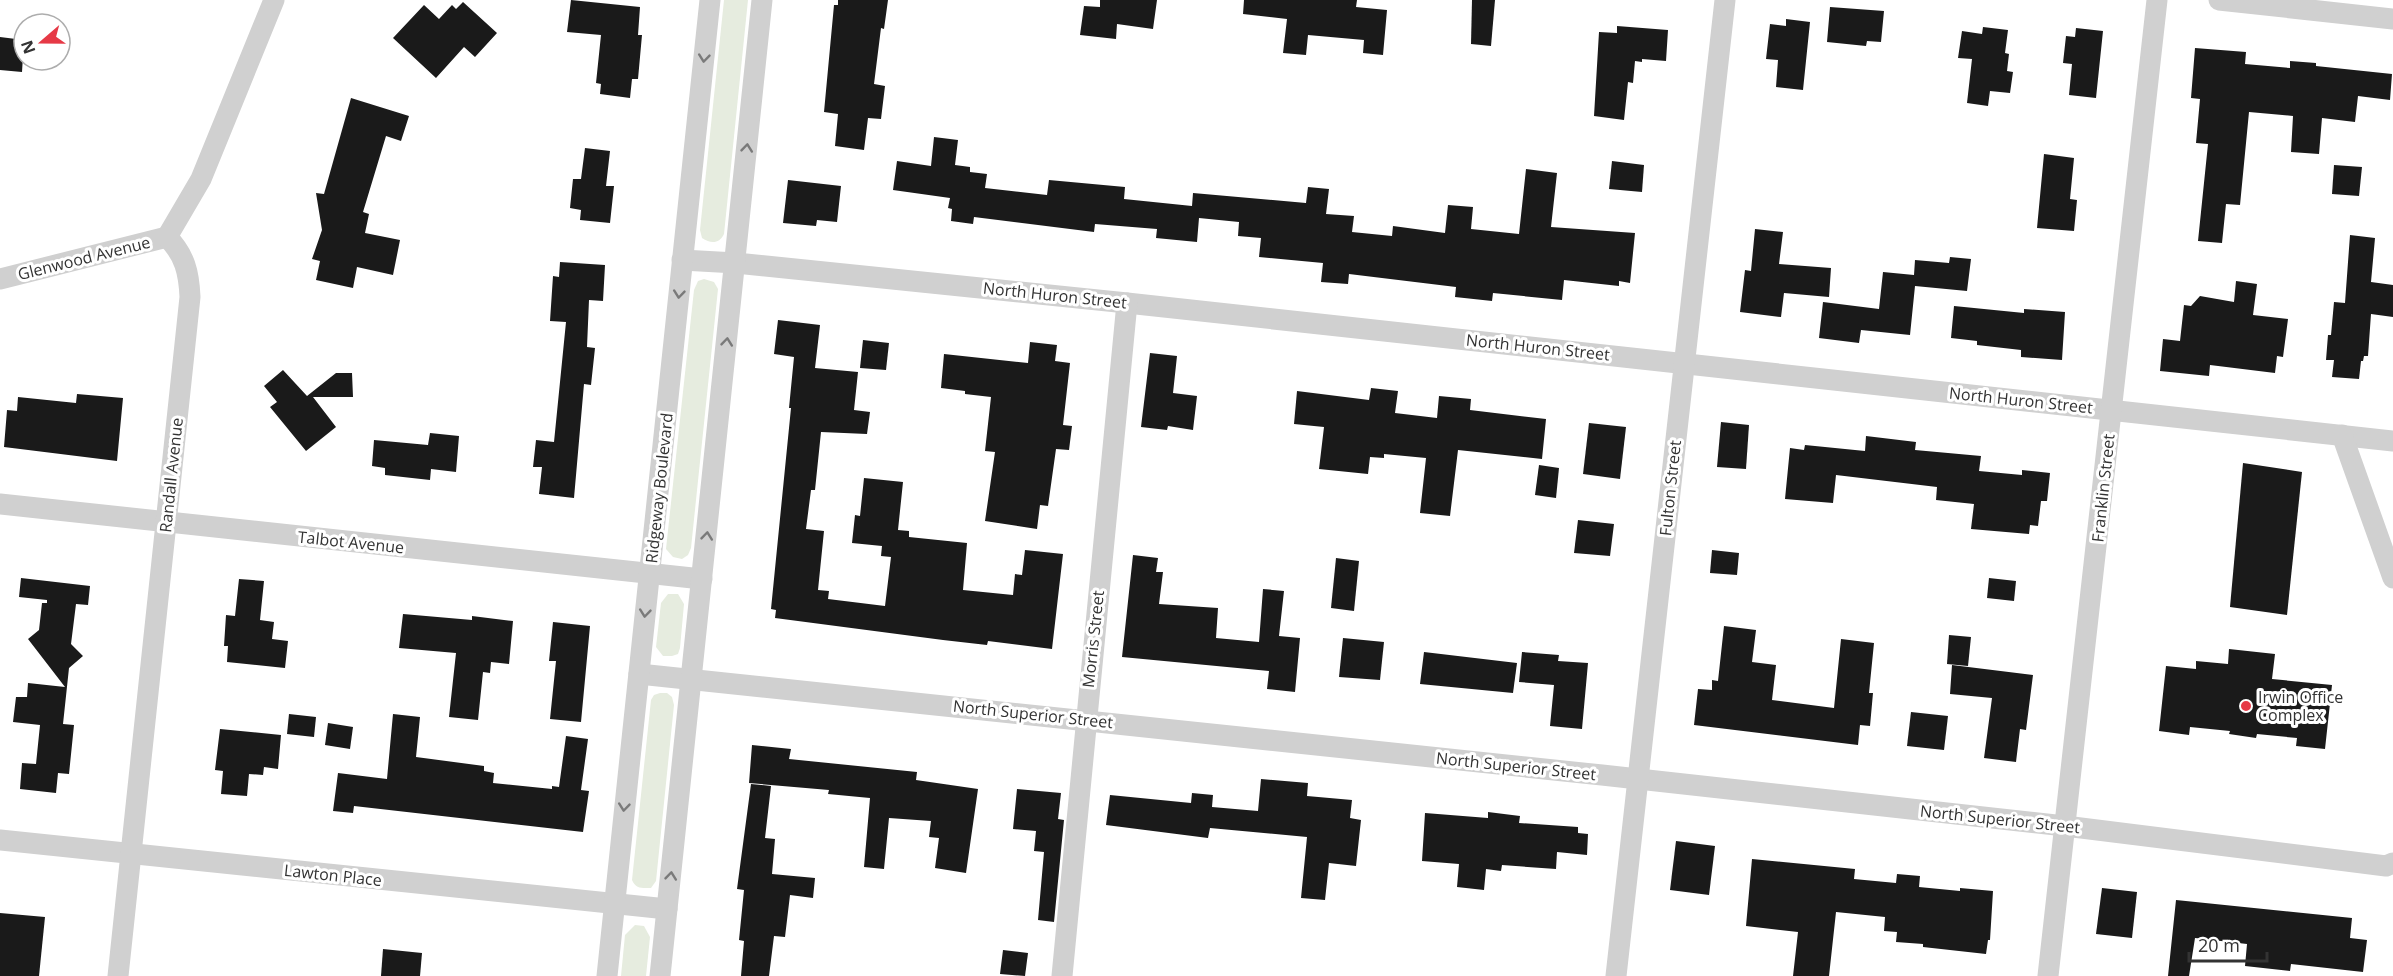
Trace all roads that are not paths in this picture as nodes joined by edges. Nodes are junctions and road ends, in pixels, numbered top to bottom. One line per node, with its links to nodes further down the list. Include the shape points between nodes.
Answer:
1 (269, 0): 8 (street, via 201,179)
2 (710, 0): 9 (street, Ridgeway Boulevard, one-way to 9)
3 (762, 0): 10 (street, one-way to 3)
4 (1725, 0): 13 (street, Fulton Street)
5 (2157, 0): 14 (street, Franklin Street)
6 (2219, 0): 7 (street)
7 (2393, 19)
8 (167, 237): 11 (street, Glenwood Avenue); 18 (street, Randall Avenue, via 185,262 190,297)
9 (682, 260): 10 (street, North Huron Street); 19 (street, Ridgeway Boulevard, one-way to 19)
10 (736, 263): 12 (street, North Huron Street); 21 (street, one-way to 10)
11 (0, 279)
12 (1127, 303): 13 (street, North Huron Street); 24 (street, Morris Street)
13 (1684, 363): 14 (street, North Huron Street); 25 (street, Fulton Street)
14 (2112, 410): 15 (street, North Huron Street); 26 (street, Franklin Street)
15 (2342, 435): 16 (street, North Huron Street); 20 (street)
16 (2393, 441)
17 (0, 504): 18 (street, Talbot Avenue)
18 (166, 522): 19 (street, Talbot Avenue); 28 (street, Randall Avenue)
19 (650, 574): 21 (street, Talbot Avenue); 22 (street, Ridgeway Boulevard, one-way to 22)
20 (2393, 578)
21 (702, 579): 23 (street)
22 (639, 674): 23 (street, North Superior Street); 30 (street, Ridgeway Boulevard, one-way to 30)
23 (693, 678): 24 (street, North Superior Street); 31 (street, one-way to 23)
24 (1085, 719): 25 (street, North Superior Street); 35 (street, Morris Street)
25 (1638, 779): 26 (street, North Superior Street); 36 (street, Fulton Street)
26 (2065, 826): 29 (street, North Superior Street, via 2386,866); 37 (street, Franklin Street)
27 (0, 840): 28 (street, Lawton Place)
28 (132, 854): 30 (street, Lawton Place); 32 (street, Randall Avenue)
29 (2393, 863)
30 (614, 903): 31 (street, Lawton Place); 33 (street, Ridgeway Boulevard)
31 (667, 909): 34 (street)
32 (118, 976)
33 (607, 976)
34 (660, 976)
35 (1062, 976)
36 (1616, 976)
37 (2048, 976)

